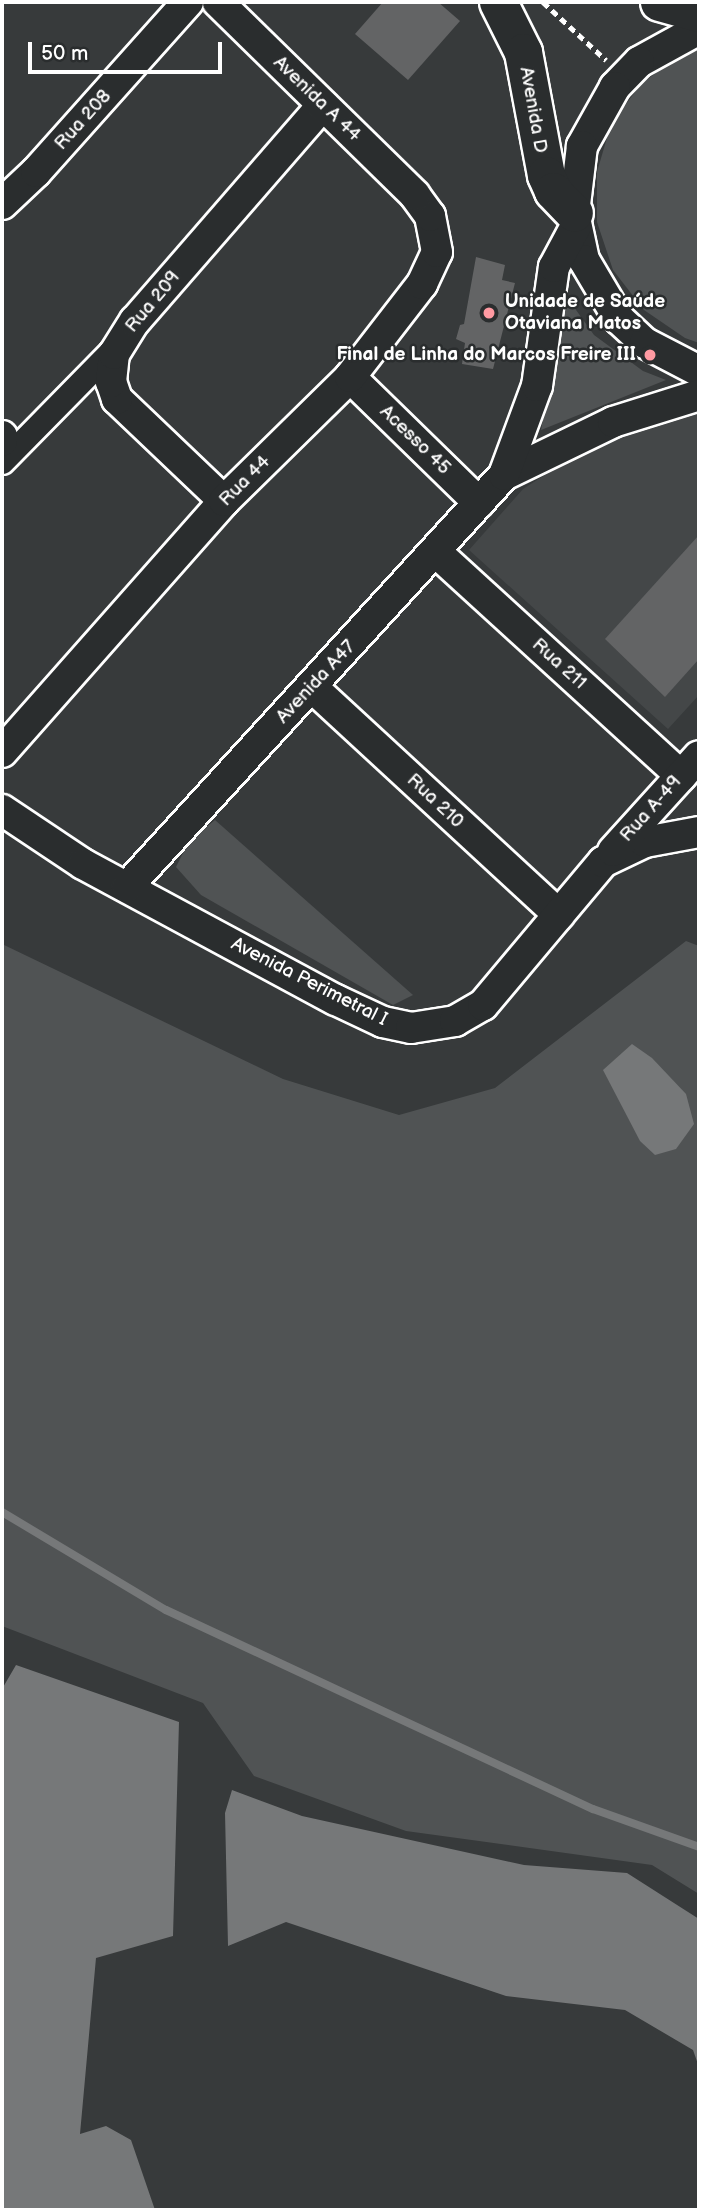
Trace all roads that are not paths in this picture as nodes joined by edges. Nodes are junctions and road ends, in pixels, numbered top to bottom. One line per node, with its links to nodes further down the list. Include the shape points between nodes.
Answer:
1 (188, 2): 9 (street, Rua 208)
2 (218, 2): 7 (street, Avenida A 44)
3 (498, 2): 10 (street, Avenida D, via 523,52 546,175)
4 (659, 2): 5 (street)
5 (699, 13)
6 (699, 29): 10 (street, via 667,43 625,77 596,115 582,146)
7 (323, 104): 8 (street, Avenida A 44); 11 (street, Rua 209)
8 (415, 195): 13 (street, Rua 44, via 436,231 432,266)
9 (2, 204)
10 (575, 220): 12 (street, via 584,260 619,319 645,343); 18 (street, Avenida A47, via 554,267 537,386)
11 (120, 342): 17 (street); 19 (street, Rua 209, via 111,371 117,399)
12 (699, 371)
13 (350, 377): 19 (street, Rua 44); 20 (street, Acesso 45)
14 (699, 395): 18 (street, Avenida A47, via 613,422)
15 (2, 436): 16 (street)
16 (2, 442)
17 (2, 462)
18 (504, 474): 20 (street, Avenida A47)
19 (224, 501): 23 (street, Rua 44)
20 (479, 503): 21 (street, Avenida A47)
21 (436, 552): 22 (street, Avenida A47); 24 (street, Rua 211)
22 (312, 687): 28 (street, Avenida A47); 29 (street, Rua 210)
23 (2, 752)
24 (690, 766): 27 (street, Rua A-49)
25 (2, 810): 28 (street, Avenida Perimetral I)
26 (699, 832): 27 (street, Avenida Perimetral I, via 645,842)
27 (603, 862): 29 (street, Avenida Perimetral I)
28 (127, 887): 29 (street, Avenida Perimetral I, via 337,1000 383,1022 411,1028 455,1021 483,1005)
29 (559, 915)

